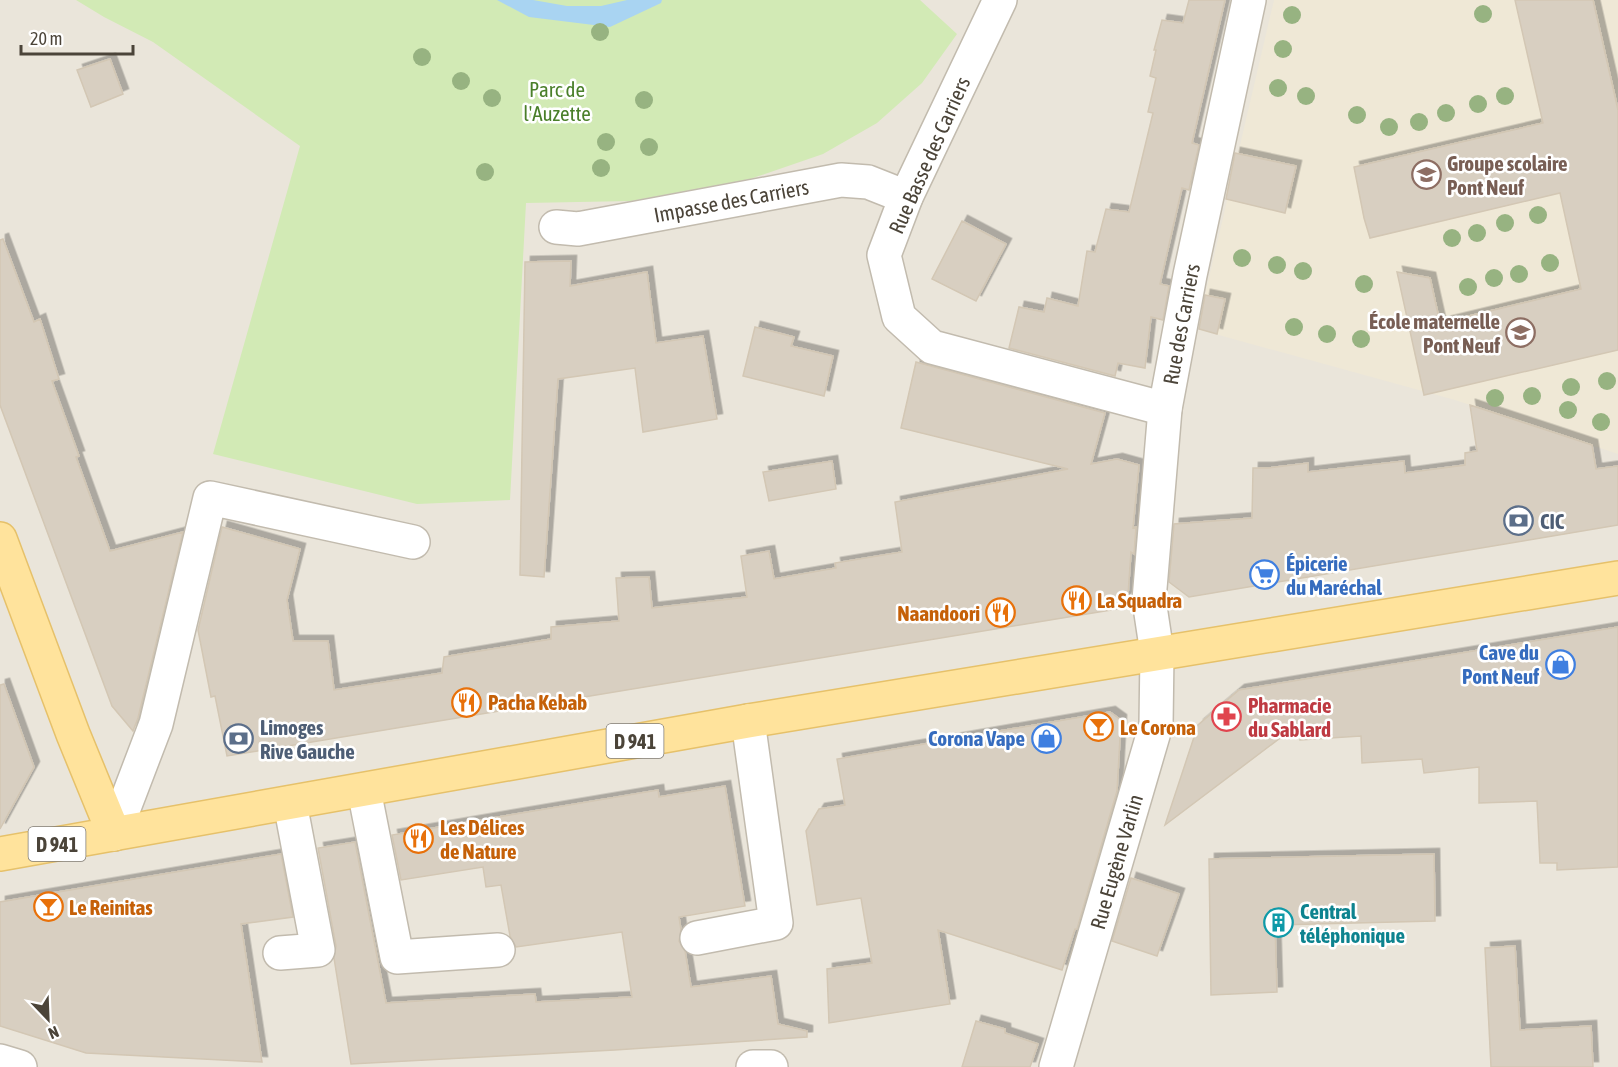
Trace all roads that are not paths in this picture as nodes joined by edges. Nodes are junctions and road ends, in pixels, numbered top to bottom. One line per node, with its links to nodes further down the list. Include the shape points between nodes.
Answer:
1 (1000, 0): 3 (street, Rue Basse des Carriers)
2 (1249, 0): 5 (street, Rue des Carriers)
3 (906, 197): 4 (street, Impasse des Carriers, via 868,182 841,180 578,229); 5 (street, Rue Basse des Carriers, via 884,255 899,317 932,347)
4 (555, 227)
5 (1165, 408): 9 (street, Rue des Carriers, via 1149,600)
6 (0, 539): 13 (main road)
7 (413, 542): 13 (street, via 210,498 156,724)
8 (1618, 578): 9 (main road, D 941)
9 (1157, 653): 10 (main road, D 941); 22 (street, Rue Eugène Varlin, via 1156,725)
10 (748, 721): 11 (main road, D 941); 15 (street, via 776,924)
11 (364, 790): 12 (main road, D 941); 16 (street, via 398,957)
12 (290, 803): 13 (main road, D 941); 17 (street, via 318,950)
13 (114, 834): 14 (main road, D 941)
14 (0, 854)
15 (698, 938)
16 (498, 950)
17 (280, 953)
18 (0, 1061): 19 (street)
19 (20, 1067)
20 (753, 1067): 21 (street)
21 (771, 1067)
22 (1056, 1067)

